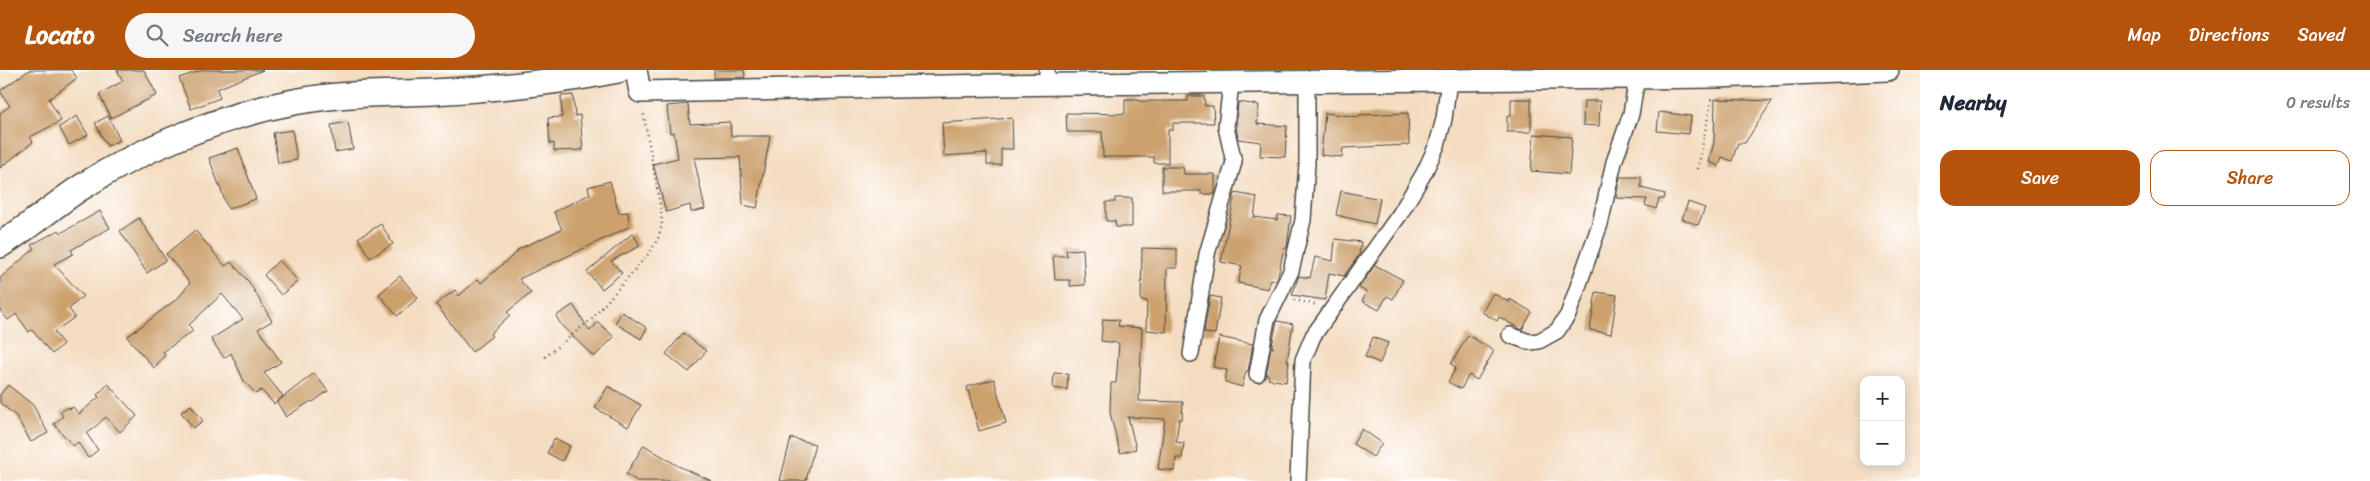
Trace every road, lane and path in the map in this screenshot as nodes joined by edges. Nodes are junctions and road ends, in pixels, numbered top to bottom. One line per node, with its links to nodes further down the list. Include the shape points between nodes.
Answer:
1 (618, 70): 12 (highway, via 518,86 357,93 258,110 188,134 117,168 78,190)
2 (636, 70): 10 (main road)
3 (1888, 70): 5 (main road)
4 (1638, 77): 5 (main road); 7 (main road); 15 (street, via 1600,224 1568,315 1557,332 1539,341 1529,342)
5 (1716, 77): 11 (path)
6 (1047, 78): 9 (main road); 10 (main road)
7 (1449, 80): 8 (main road); 14 (street, via 1440,136 1424,173 1400,214)
8 (1307, 82): 9 (main road); 13 (street, via 1303,220 1291,271)
9 (1231, 83): 16 (street, via 1226,127 1234,162 1207,254)
10 (640, 92): 17 (path, via 661,210 658,239 592,319)
11 (1698, 169)
12 (0, 245)
13 (1279, 296): 14 (path); 18 (street, via 1267,320)
14 (1332, 308): 19 (street, via 1313,336 1304,360)
15 (1510, 334)
16 (1191, 354)
17 (545, 357)
18 (1257, 374)
19 (1298, 481)

